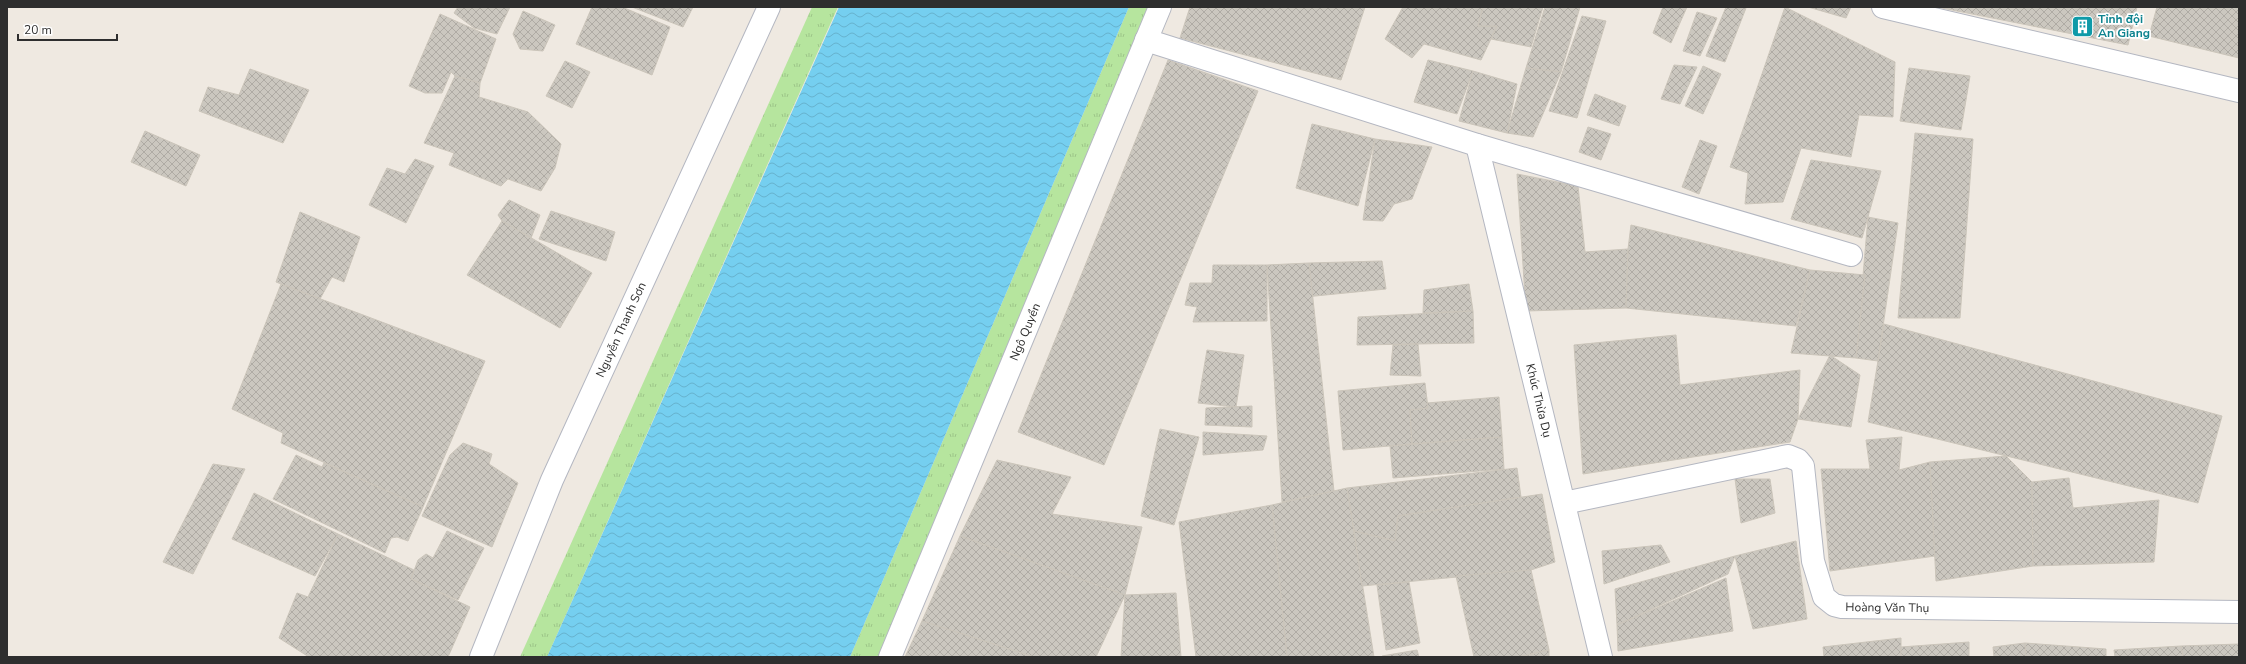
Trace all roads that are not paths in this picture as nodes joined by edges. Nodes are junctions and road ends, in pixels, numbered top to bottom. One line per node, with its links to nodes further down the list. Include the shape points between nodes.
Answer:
1 (769, 7): 10 (street, Nguyễn Thanh Sơn, via 552,480)
2 (1160, 7): 4 (street, Ngô Quyền)
3 (1883, 7): 5 (street)
4 (1146, 40): 6 (street); 11 (street, Ngô Quyền)
5 (2239, 90)
6 (1477, 145): 7 (street); 8 (street, Khúc Thừa Dụ)
7 (1850, 255)
8 (1564, 503): 9 (street, Hoàng Văn Thụ, via 1788,456 1804,466 1813,561 1824,597 1842,608); 12 (street, Khúc Thừa Dụ)
9 (2239, 612)
10 (481, 657)
11 (890, 657)
12 (1601, 657)

